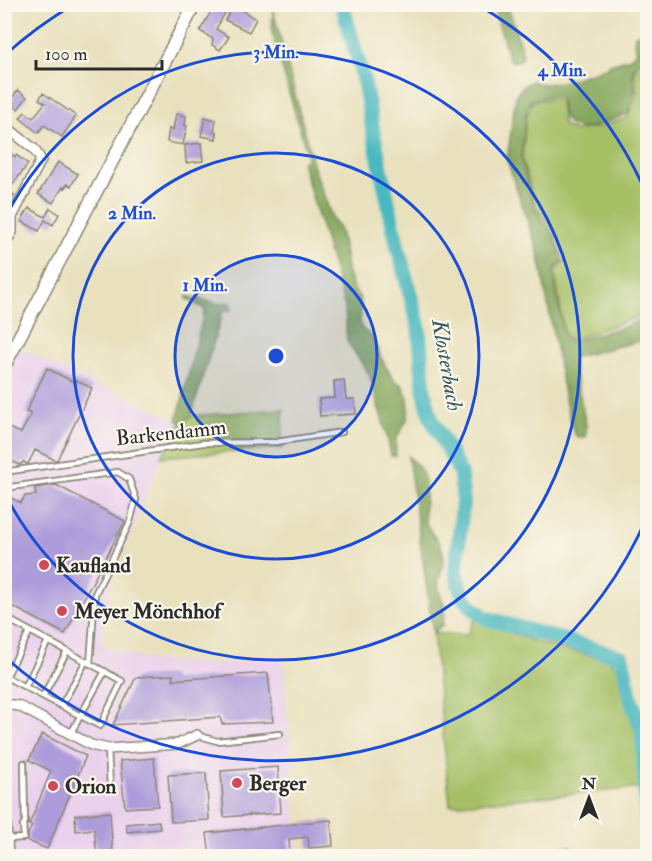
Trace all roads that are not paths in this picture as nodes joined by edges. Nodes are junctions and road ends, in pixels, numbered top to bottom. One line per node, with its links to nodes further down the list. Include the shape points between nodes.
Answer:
1 (195, 4): 4 (main road)
2 (4, 125): 3 (street, via 34,149 40,160 12,217 12,232)
3 (4, 245)
4 (4, 366)
5 (342, 432): 6 (lane, Barkendamm, via 276,442 203,443)
6 (4, 472)
7 (4, 488): 14 (lane, via 118,472 129,479 136,499 130,522 95,594)
8 (4, 617): 9 (lane)
9 (11, 621): 10 (lane); 11 (lane)
10 (30, 631): 12 (lane); 16 (lane)
11 (4, 633)
12 (48, 641): 13 (lane); 17 (lane)
13 (67, 651): 14 (lane); 18 (lane)
14 (88, 663): 15 (lane); 20 (lane)
15 (105, 671): 21 (lane); 21 (lane, via 122,681 100,726)
16 (5, 676): 17 (lane)
17 (25, 687): 18 (lane)
18 (43, 696): 20 (lane)
19 (4, 704): 22 (street, via 18,706)
20 (61, 706): 21 (lane)
21 (80, 716): 22 (lane)
22 (71, 733): 25 (street, via 91,745)
23 (280, 734): 24 (lane, via 217,741)
24 (197, 735): 25 (street, via 178,744)
25 (108, 749): 27 (lane)
26 (24, 763): 30 (lane, via 24,838)
27 (110, 786)
28 (4, 790): 29 (street)
29 (5, 801): 30 (street)
30 (7, 839): 31 (street)
31 (8, 856)

